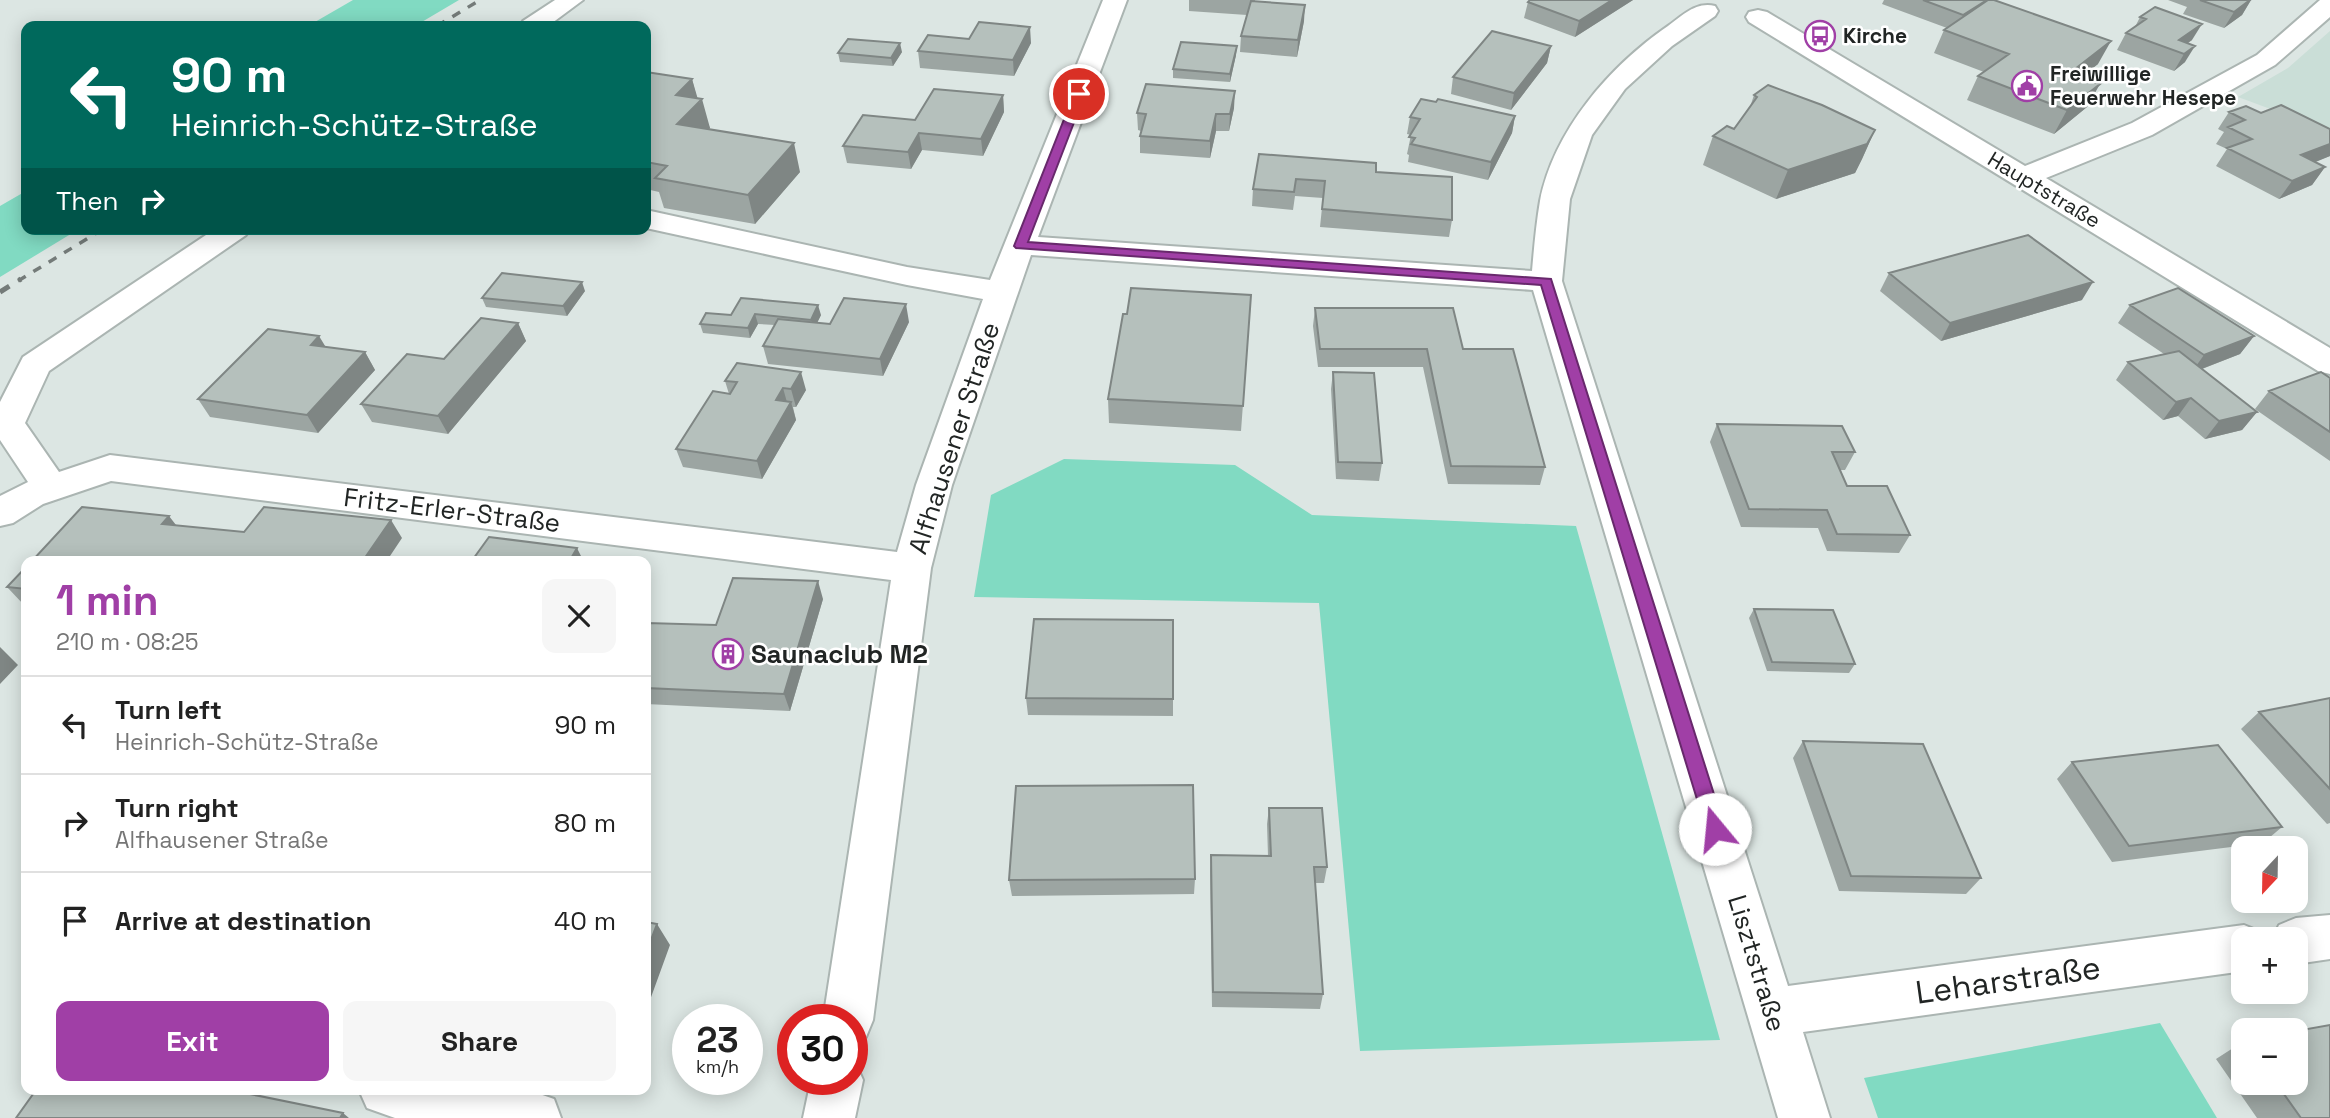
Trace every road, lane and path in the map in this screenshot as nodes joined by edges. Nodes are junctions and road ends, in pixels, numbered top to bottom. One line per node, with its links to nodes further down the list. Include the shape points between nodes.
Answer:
1 (571, 0): 5 (street)
2 (1115, 0): 9 (street, Alfhausener Straße)
3 (2330, 4): 6 (street, via 2266,60 2142,129)
4 (1732, 11): 6 (street, Hauptstraße); 10 (street, Lisztstraße, via 1663,41 1616,83 1578,135 1555,199)
5 (540, 21)
6 (2024, 177): 12 (street, Hauptstraße)
7 (651, 220): 11 (street)
8 (226, 235): 13 (street, via 35,365 7,424)
9 (1020, 246): 10 (street); 11 (street, Alfhausener Straße)
10 (1546, 281): 20 (street, Lisztstraße)
11 (1001, 292): 15 (street, Alfhausener Straße, via 933,485)
12 (2330, 363)
13 (50, 488): 14 (street, Fritz-Erler-Straße); 15 (street, Fritz-Erler-Straße, via 110,468)
14 (0, 513)
15 (912, 568): 19 (street, Alfhausener Straße)
16 (2330, 937): 17 (street)
17 (2308, 940)
18 (2231, 950): 20 (street, Leharstraße)
19 (850, 1004)
20 (1772, 1012): 25 (street, Lisztstraße)
21 (412, 1095): 23 (street)
22 (834, 1095): 24 (street)
23 (536, 1118)
24 (829, 1118)
25 (1804, 1118)

